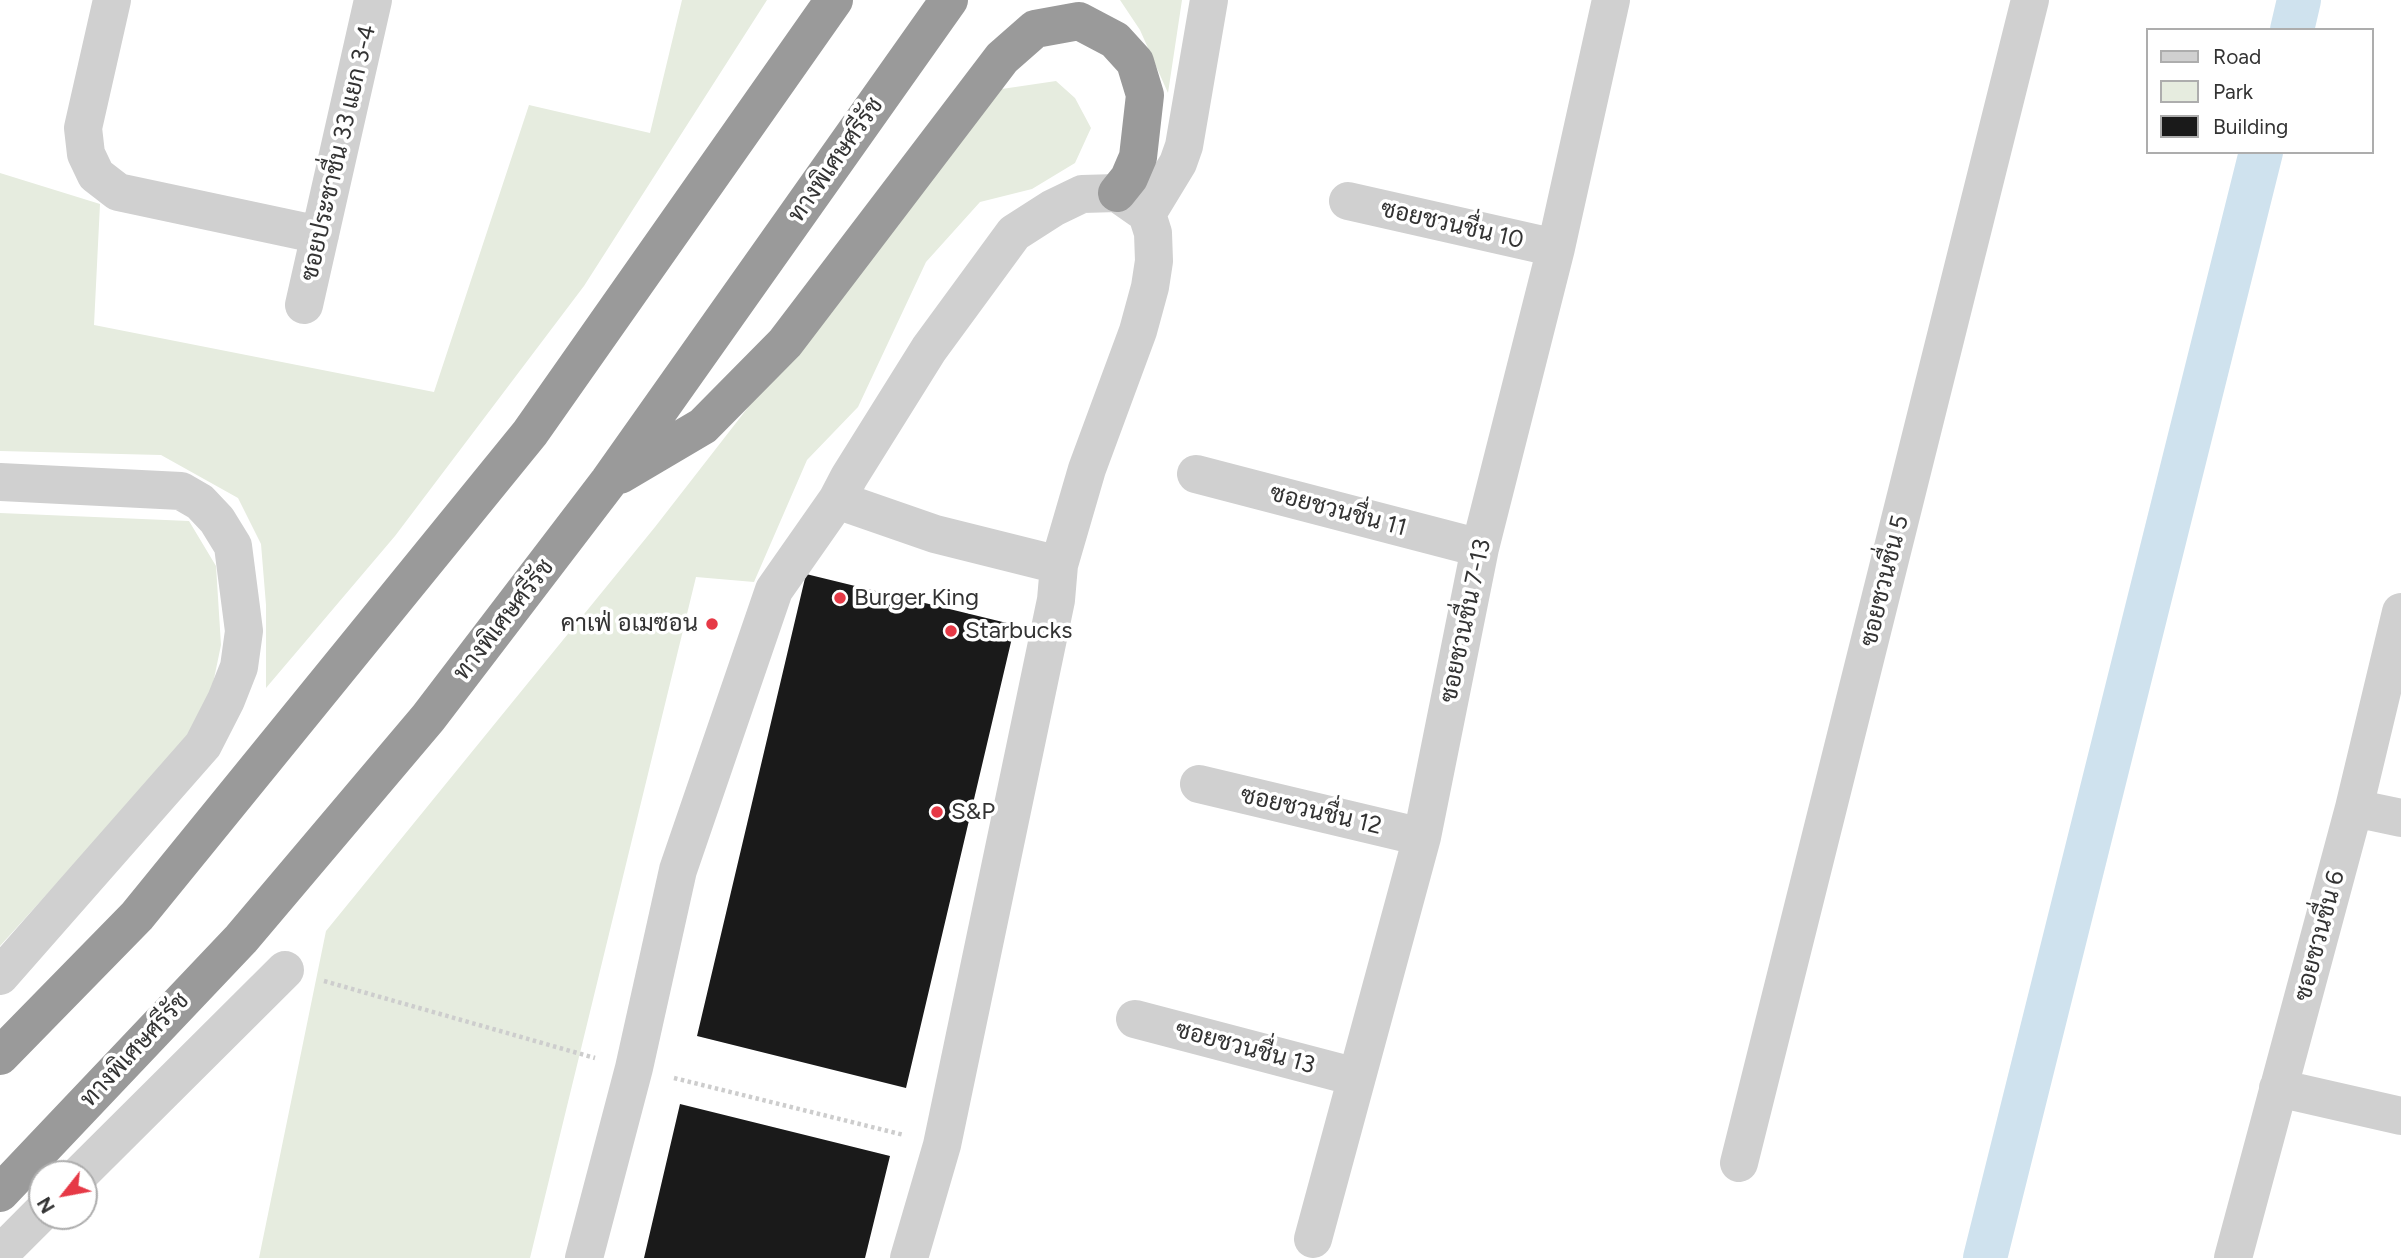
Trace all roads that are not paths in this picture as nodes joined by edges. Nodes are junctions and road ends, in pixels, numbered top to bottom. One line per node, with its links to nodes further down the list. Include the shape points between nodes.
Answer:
1 (111, 0): 10 (street, via 83,128 86,154 96,176 118,192)
2 (373, 0): 10 (street, ซอยประชาชื่น 33 แยก 3-4)
3 (834, 0): 27 (highway, via 530,433 137,916)
4 (949, 0): 15 (highway, ทางพิเศษศรีรัช)
5 (1209, 0): 9 (street, via 1178,163)
6 (2030, 0): 32 (street, ซอยชวนชื่น 5)
7 (1605, 1): 11 (street, ซอยชวนชื่น 7-13)
8 (1348, 201): 11 (street, ซอยชวนชื่น 10)
9 (1132, 204): 15 (highway, via 1129,178 1138,157 1145,95 1135,62 1115,40 1079,21 1035,29 1002,58 785,343 704,426); 16 (street, via 1082,194 1014,233 929,349); 18 (street, via 1153,233 1150,287)
10 (320, 235): 12 (street, ซอยประชาชื่น 33 แยก 3-4)
11 (1556, 248): 17 (street, ซอยชวนชื่น 7-13)
12 (304, 305)
13 (1196, 474): 17 (street, ซอยชวนชื่น 11)
14 (0, 482): 25 (street, via 181,491 200,502 233,547 244,631 239,667 204,745)
15 (603, 491): 33 (highway, ทางพิเศษศรีรัช, via 428,718 241,939)
16 (837, 500): 18 (street, via 934,534); 37 (street, via 774,590 678,870 635,1068)
17 (1480, 548): 23 (street, ซอยชวนชื่น 7-13)
18 (1059, 565): 38 (street, via 1056,600 942,1145)
19 (2401, 612): 21 (street, ซอยชวนชื่น 6)
20 (1199, 784): 23 (street, ซอยชวนชื่น 12)
21 (2354, 808): 22 (street); 29 (street, ซอยชวนชื่น 6)
22 (2401, 818)
23 (1422, 838): 28 (street, ซอยชวนชื่น 7-13)
24 (285, 970): 31 (street)
25 (0, 976)
26 (1135, 1019): 28 (street, ซอยชวนชื่น 13)
27 (0, 1056)
28 (1356, 1077): 35 (street, ซอยชวนชื่น 7-13)
29 (2278, 1088): 30 (street); 39 (street, ซอยชวนชื่น 6)
30 (2401, 1116)
31 (94, 1160)
32 (1739, 1163)
33 (0, 1193)
34 (28, 1226): 36 (street)
35 (1313, 1239)
36 (0, 1254)
37 (584, 1258)
38 (909, 1258)
39 (2233, 1258)

